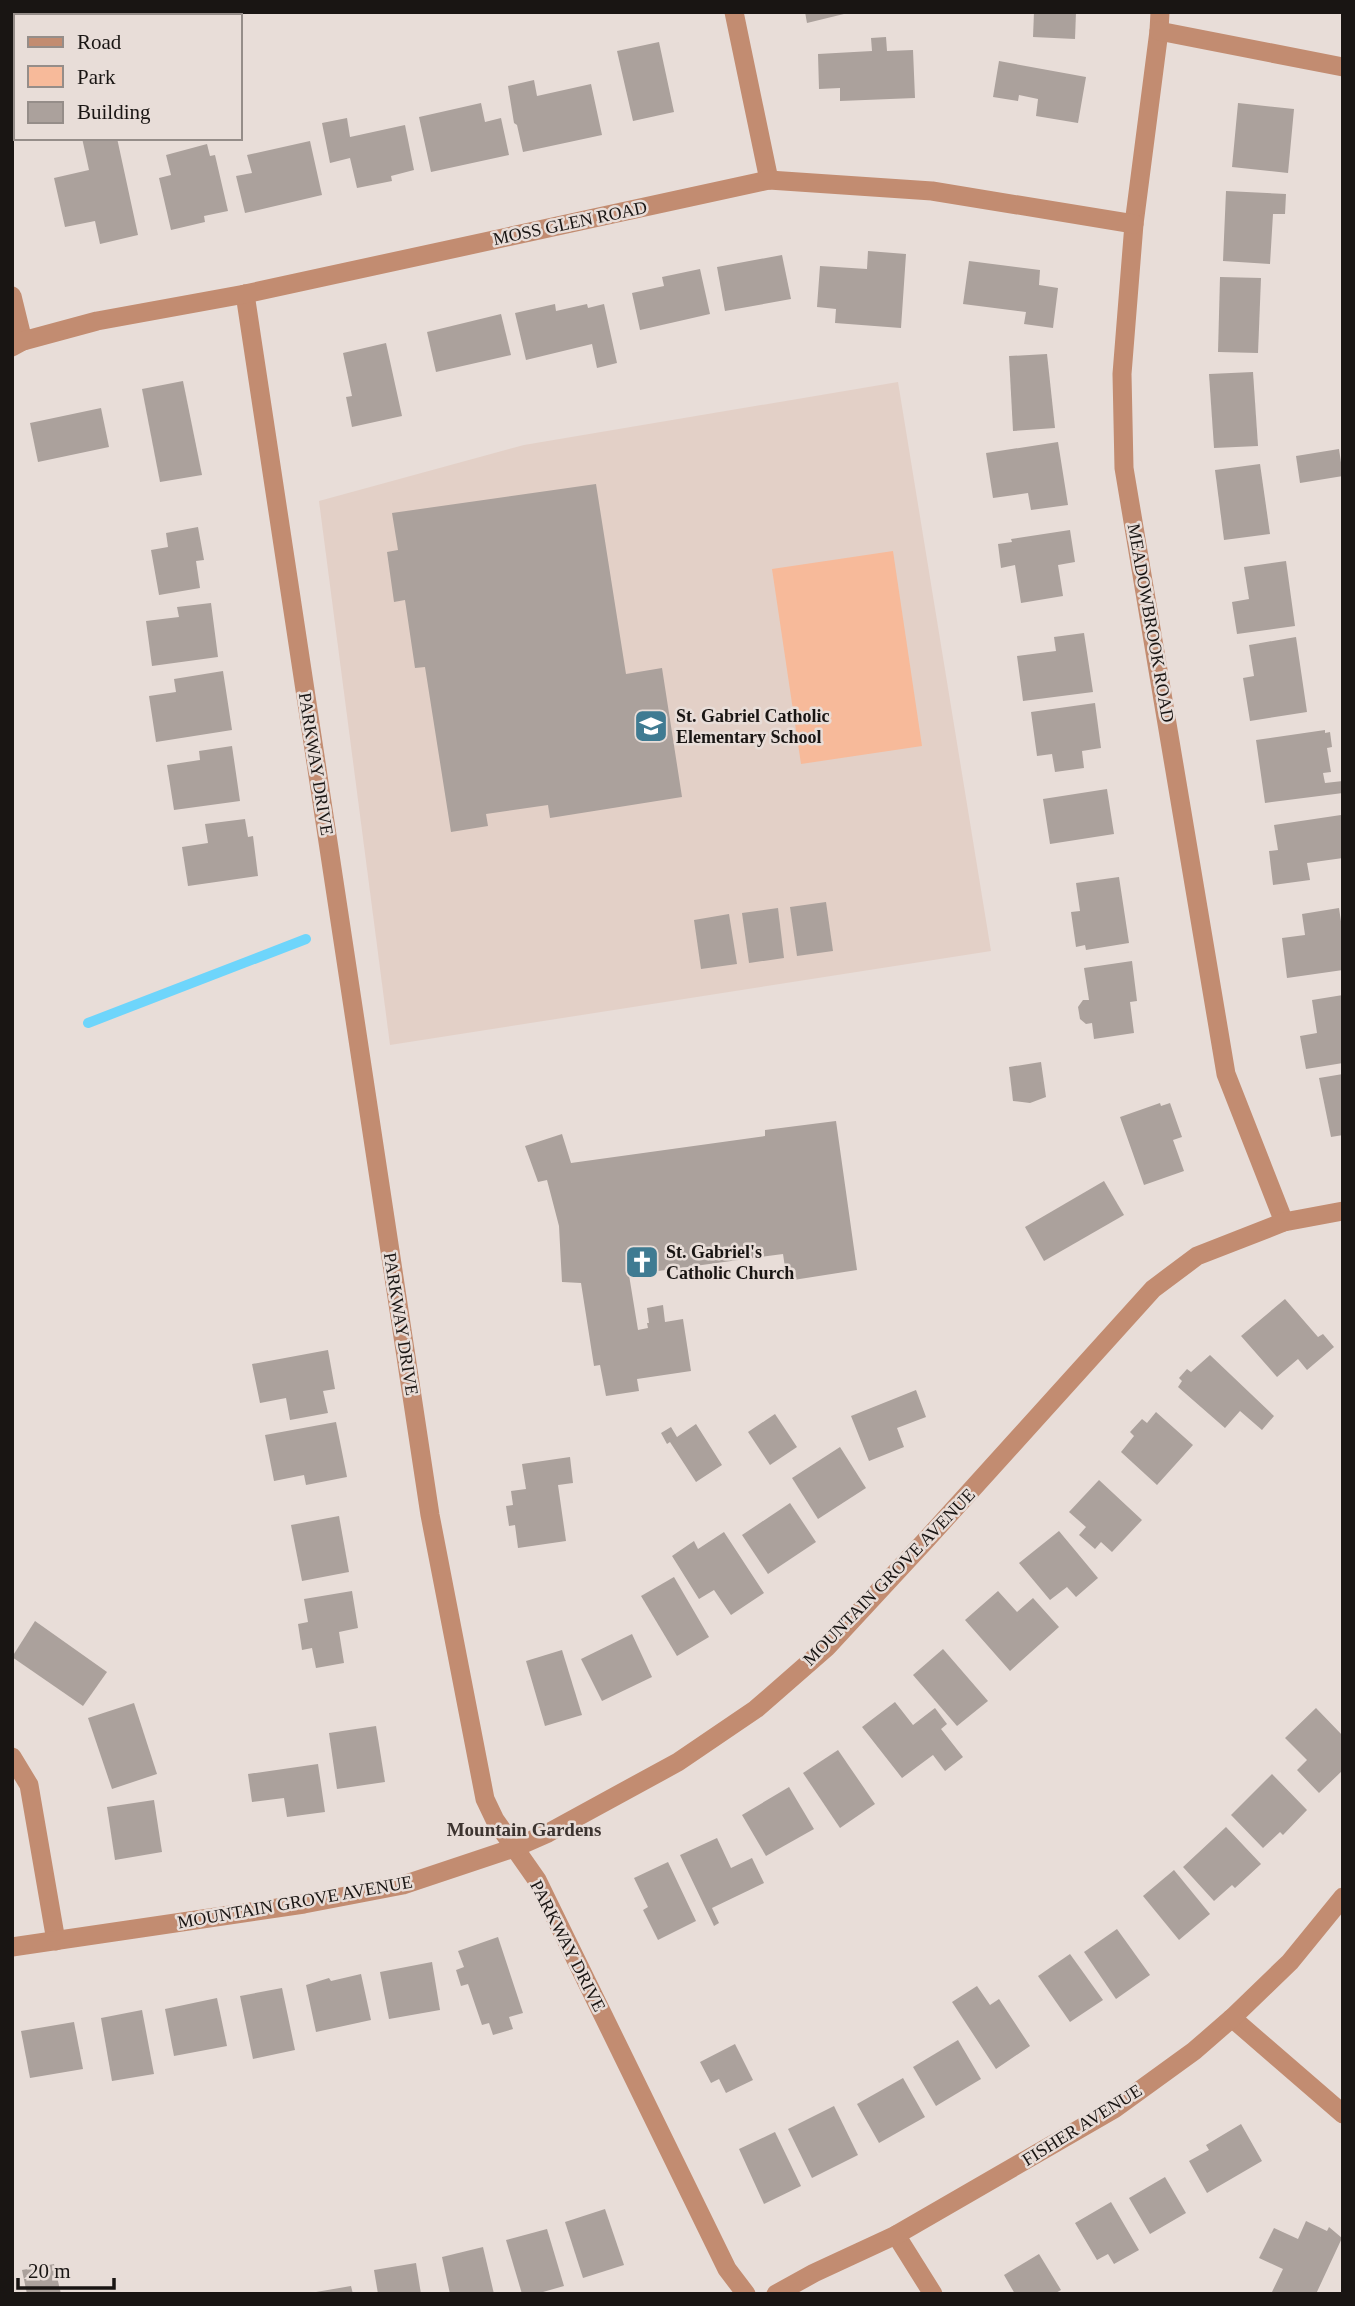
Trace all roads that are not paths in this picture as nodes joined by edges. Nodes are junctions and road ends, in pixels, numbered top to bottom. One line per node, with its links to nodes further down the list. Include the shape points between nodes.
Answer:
1 (734, 12): 4 (street)
2 (1160, 21): 3 (street); 5 (street, MEADOWBROOK ROAD)
3 (1343, 67)
4 (768, 180): 5 (street, MOSS GLEN ROAD, via 932,191); 6 (street, MOSS GLEN ROAD)
5 (1134, 224): 10 (street, MEADOWBROOK ROAD, via 1122,374 1124,468 1226,1074)
6 (245, 294): 8 (street, MOSS GLEN ROAD, via 97,321); 12 (street, PARKWAY DRIVE, via 430,1515 485,1799)
7 (12, 296): 8 (street)
8 (18, 344)
9 (1343, 1211): 10 (street, MOUNTAIN GROVE AVENUE)
10 (1284, 1222): 12 (street, MOUNTAIN GROVE AVENUE, via 1197,1256 1153,1289 827,1647 756,1709 678,1762)
11 (12, 1757): 14 (street, via 29,1784)
12 (514, 1848): 14 (street, MOUNTAIN GROVE AVENUE, via 403,1885); 19 (street, PARKWAY DRIVE, via 537,1880 727,2269)
13 (1343, 1897): 16 (street, FISHER AVENUE, via 1290,1962)
14 (57, 1941): 15 (street, MOUNTAIN GROVE AVENUE)
15 (12, 1947)
16 (1232, 2018): 17 (street); 18 (street, FISHER AVENUE, via 1114,2109)
17 (1343, 2114)
18 (896, 2235): 20 (street, FISHER AVENUE); 21 (street)
19 (746, 2294)
20 (776, 2294)
21 (933, 2294)

